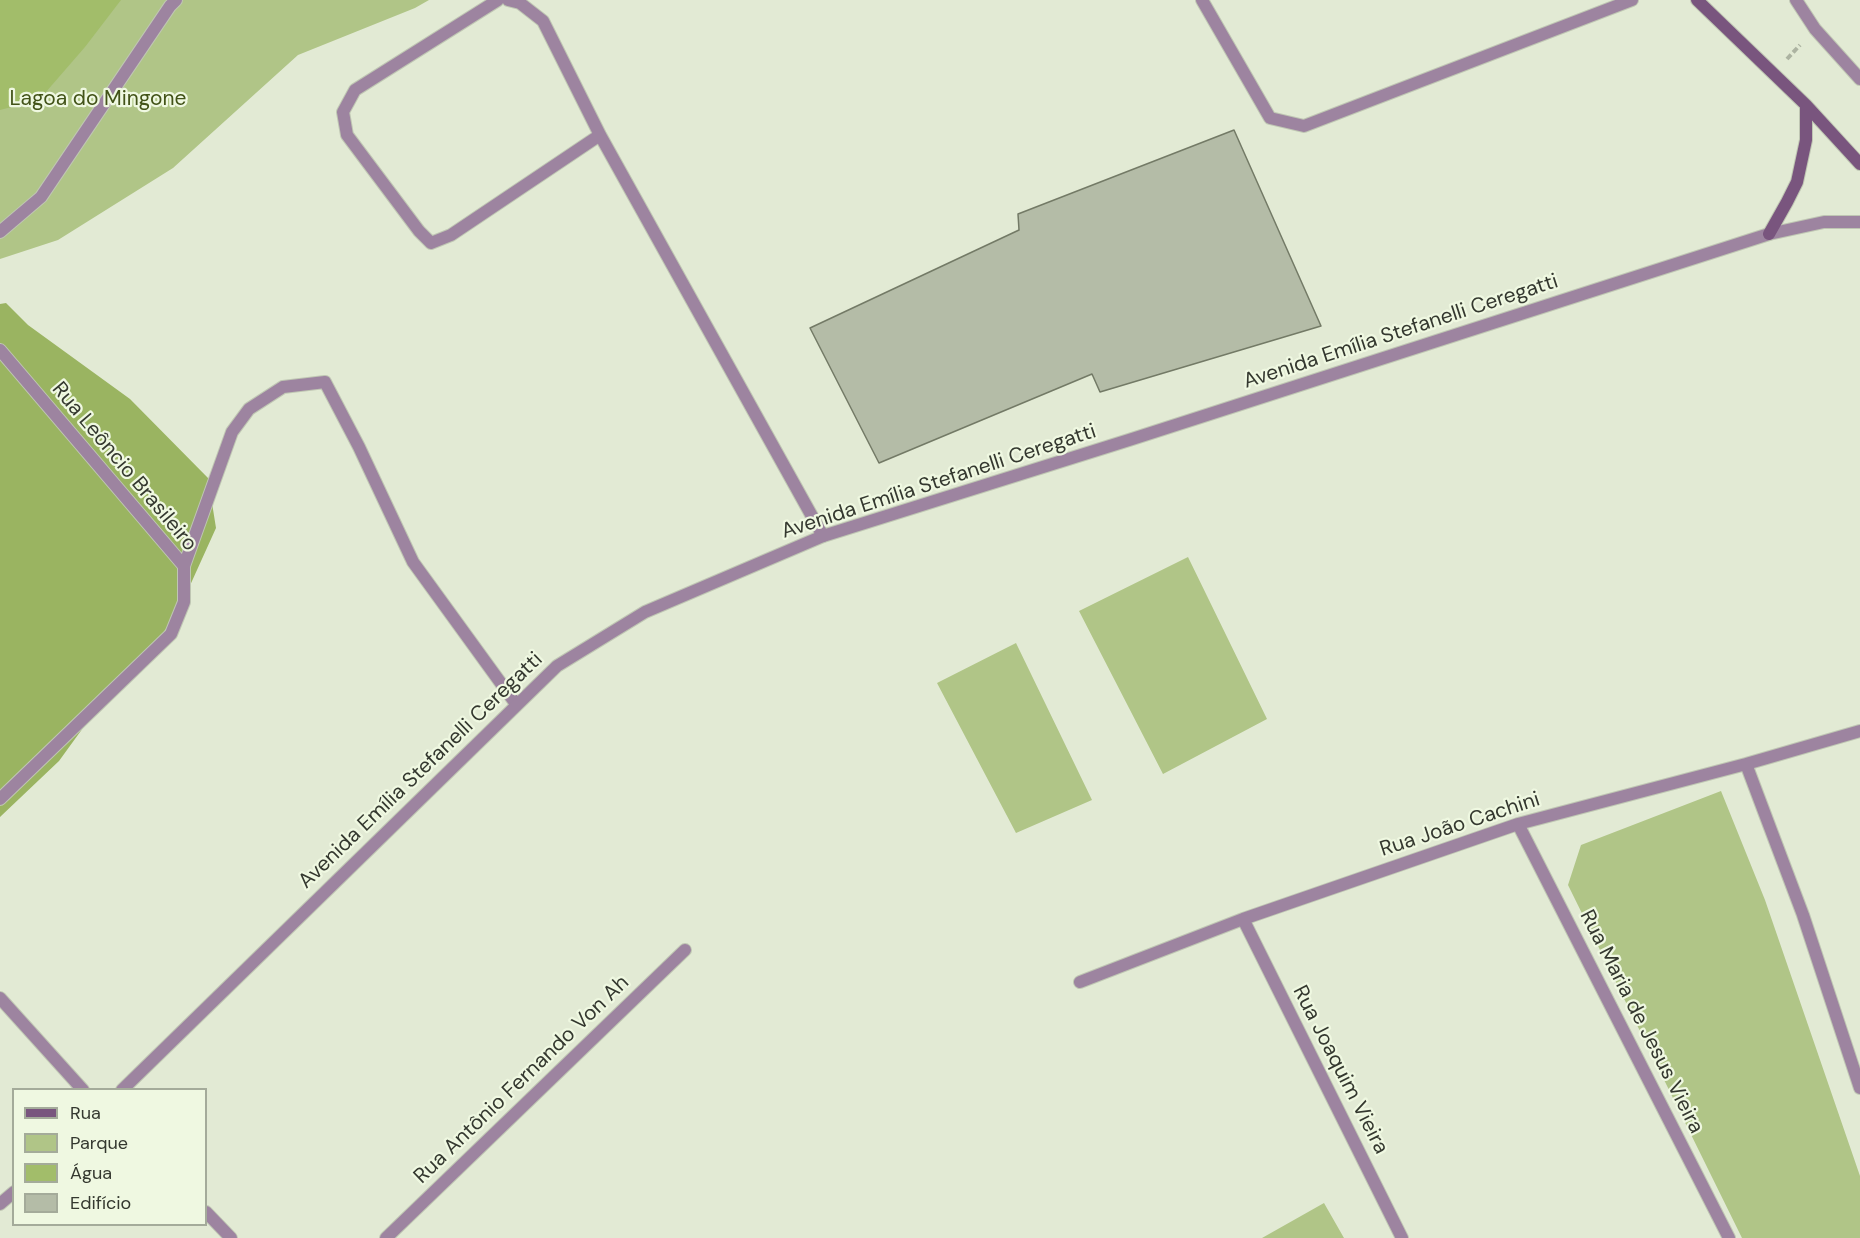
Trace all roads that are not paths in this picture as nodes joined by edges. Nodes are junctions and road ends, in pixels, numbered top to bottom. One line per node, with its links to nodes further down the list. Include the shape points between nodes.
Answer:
1 (176, 0): 13 (street, via 41,197)
2 (498, 0): 10 (street, via 355,90 343,112 347,135 419,231 431,243 451,236)
3 (508, 0): 10 (street, via 520,3 543,21)
4 (1203, 0): 5 (street, via 1270,118 1305,126)
5 (1632, 0)
6 (1696, 0): 9 (main road)
7 (1796, 0): 8 (street, via 1815,29)
8 (1860, 79)
9 (1806, 105): 11 (main road); 14 (main road, via 1806,140 1797,182)
10 (600, 135): 16 (street)
11 (1860, 164)
12 (1860, 222): 14 (street, Avenida Emília Stefanelli Ceregatti, via 1824,222)
13 (0, 232)
14 (1769, 234): 16 (street, Avenida Emília Stefanelli Ceregatti)
15 (0, 350): 17 (street, Rua Leôncio Brasileiro)
16 (823, 536): 18 (street, Avenida Emília Stefanelli Ceregatti, via 645,612 557,666)
17 (184, 566): 18 (street, via 232,432 249,409 283,387 325,382 413,562); 21 (street, Rua Leôncio Brasileiro, via 184,602 171,634)
18 (516, 704): 28 (street, Avenida Emília Stefanelli Ceregatti)
19 (1860, 731): 20 (street, Rua João Cachini)
20 (1746, 764): 22 (street, Rua João Cachini); 29 (street, via 1803,915)
21 (0, 799)
22 (1518, 824): 23 (street, Rua João Cachini); 36 (street, Rua Maria de Jesus Vieira)
23 (1243, 919): 25 (street, Rua João Cachini); 35 (street, Rua Joaquim Vieira)
24 (685, 950): 34 (street, Rua Antônio Fernando Von Ah)
25 (1080, 982)
26 (0, 998): 27 (street)
27 (82, 1088)
28 (123, 1088)
29 (1860, 1088)
30 (12, 1194): 31 (street)
31 (0, 1204)
32 (207, 1213): 33 (street)
33 (231, 1238)
34 (386, 1238)
35 (1402, 1238)
36 (1729, 1238)

